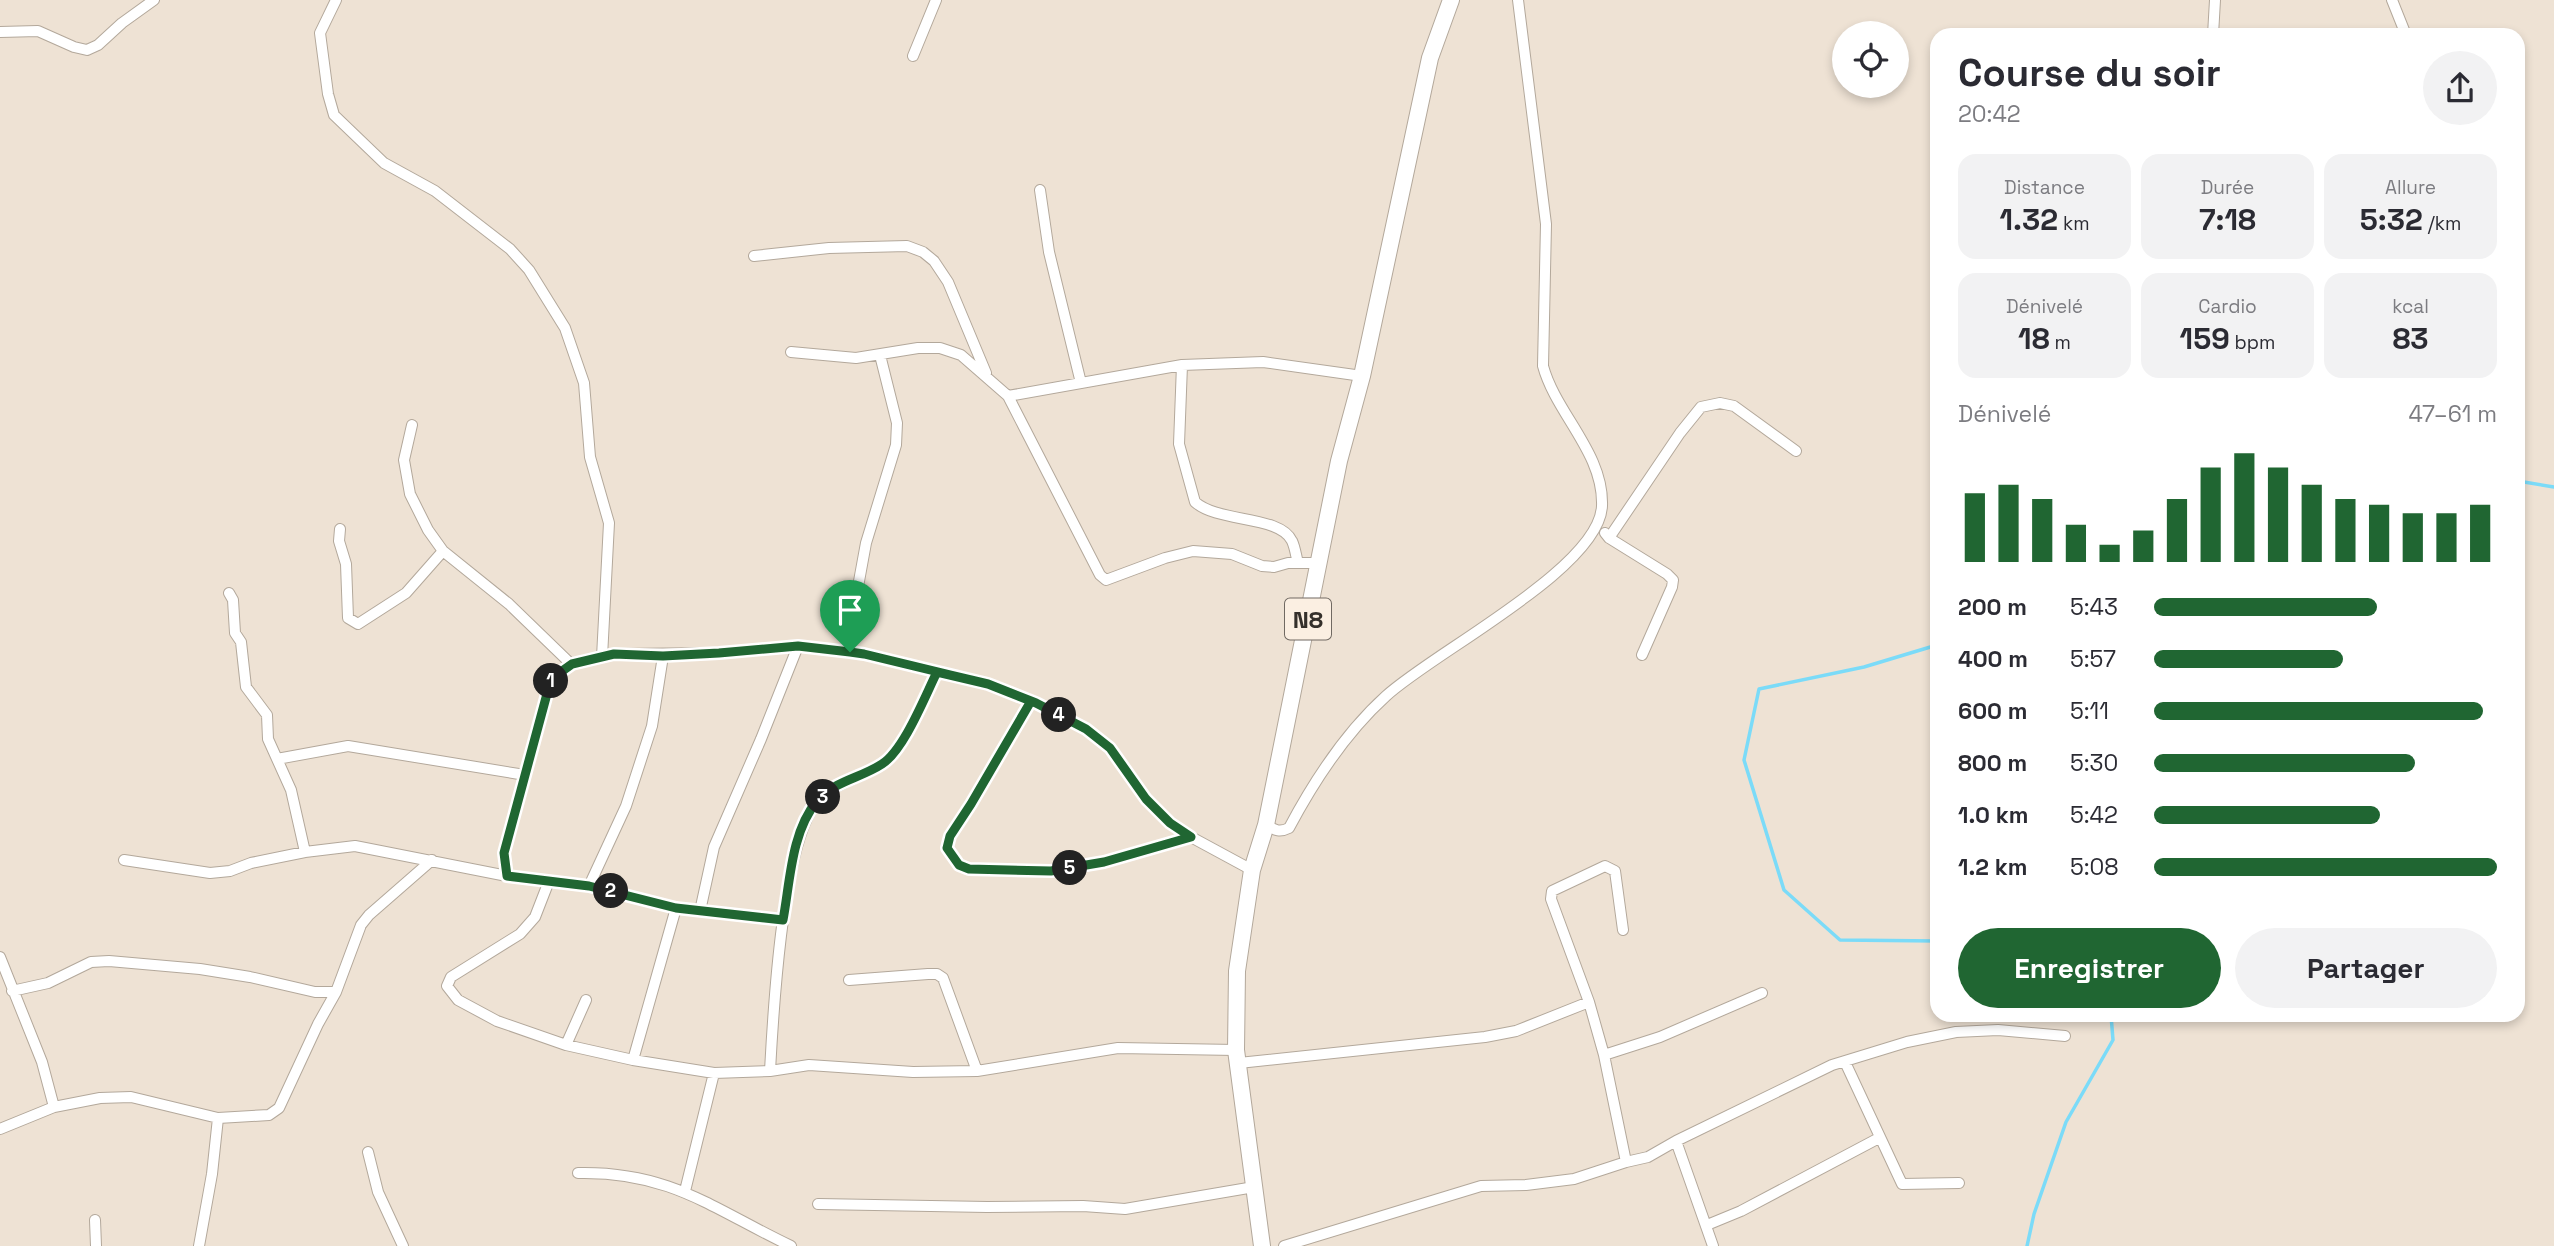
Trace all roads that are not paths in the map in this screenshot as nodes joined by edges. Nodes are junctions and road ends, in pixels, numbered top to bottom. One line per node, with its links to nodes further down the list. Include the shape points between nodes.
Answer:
1 (154, 0): 10 (street, via 87,50 38,31)
2 (336, 0): 34 (street, via 320,33 334,115 384,163 435,191 510,249 529,270 565,328 584,383 590,457 609,523)
3 (936, 0): 11 (street)
4 (1451, 0): 17 (highway, N8, via 1430,58)
5 (1518, 0): 23 (street, via 1546,224 1543,366 1548,384 1601,480)
6 (2216, 0): 8 (street)
7 (2392, 0): 9 (street)
8 (2214, 28)
9 (2403, 28)
10 (0, 32)
11 (913, 56)
12 (1040, 190): 19 (street, via 1049,252)
13 (754, 256): 18 (street, via 906,246 923,252 948,282)
14 (791, 352): 15 (street, via 856,358)
15 (880, 355): 18 (street, via 940,348 961,355); 31 (street, via 897,423 896,445 866,544)
16 (1182, 365): 17 (street, via 1263,362); 19 (street); 27 (street, via 1179,444 1195,502 1209,512 1282,530 1292,539)
17 (1362, 376): 28 (highway, N8)
18 (987, 377): 20 (street)
19 (1081, 383): 20 (street)
20 (1008, 396): 27 (street, via 1106,580 1193,551 1232,554 1262,566)
21 (412, 425): 26 (street, via 404,460 410,494)
22 (1797, 451): 25 (street, via 1734,406 1701,407)
23 (1598, 524): 25 (street); 40 (street, via 1587,542 1521,602 1389,693 1334,753 1289,828 1275,831)
24 (340, 530): 26 (street, via 348,618 358,624 406,593)
25 (1609, 538): 32 (street, via 1673,580)
26 (443, 551): 35 (street, via 509,604)
27 (1298, 563): 28 (street)
28 (1318, 564): 40 (highway, N8)
29 (229, 593): 38 (street, via 246,687 267,715 268,739)
30 (798, 646): 31 (street); 33 (street); 50 (street, via 713,847)
31 (850, 652): 36 (street)
32 (1642, 655)
33 (663, 656): 34 (street); 48 (street, via 652,726 630,795)
34 (601, 657): 35 (street)
35 (572, 664): 39 (street, via 551,679)
36 (937, 672): 37 (street, via 988,684); 51 (street, via 897,751 883,764 838,784 817,801 802,826)
37 (1031, 701): 41 (street, via 1086,729 1110,748 1146,799); 41 (street, via 950,836 947,848 959,865 1051,871 1104,862)
38 (277, 759): 39 (street, via 348,746); 42 (street, via 291,790)
39 (525, 775): 46 (street, via 504,853)
40 (1266, 825): 45 (highway, N8)
41 (1191, 837): 45 (street)
42 (305, 852): 43 (street, via 210,873); 44 (street, via 355,846)
43 (124, 860)
44 (432, 860): 46 (street); 56 (street, via 361,925)
45 (1252, 870): 63 (highway, N8, via 1237,971)
46 (507, 876): 47 (street)
47 (549, 881): 48 (street); 61 (street, via 534,917 520,934 451,978 447,986 458,1000 497,1021)
48 (589, 886): 49 (street)
49 (676, 908): 50 (street); 64 (street)
50 (700, 911): 51 (street)
51 (783, 920): 66 (street)
52 (1623, 930): 59 (street, via 1611,868 1605,866 1552,891 1551,900)
53 (0, 957): 55 (street)
54 (849, 980): 67 (street, via 928,974 943,978)
55 (12, 990): 56 (street, via 48,983 91,962 109,961 200,969 315,992); 69 (street, via 42,1062)
56 (336, 992): 70 (street, via 279,1108 270,1115)
57 (1762, 993): 62 (street, via 1660,1037)
58 (586, 1000): 61 (street)
59 (1589, 1002): 62 (street); 63 (street, via 1516,1031 1485,1037)
60 (2065, 1036): 65 (street, via 1997,1030 1956,1032)
61 (566, 1045): 64 (street)
62 (1604, 1055): 75 (street)
63 (1237, 1057): 67 (street, via 1118,1048); 78 (highway, N8)
64 (634, 1060): 68 (street)
65 (1844, 1062): 72 (street); 73 (street)
66 (769, 1071): 67 (street, via 809,1065); 68 (street)
67 (977, 1071)
68 (714, 1073): 79 (street)
69 (54, 1107): 70 (street, via 131,1097); 71 (street)
70 (218, 1118): 84 (street)
71 (0, 1129)
72 (1879, 1138): 77 (street, via 1902,1184); 82 (street)
73 (1676, 1141): 75 (street, via 1648,1157); 82 (street)
74 (368, 1152): 85 (street, via 378,1192)
75 (1626, 1162): 88 (street, via 1574,1179 1481,1186)
76 (578, 1173): 79 (street, via 651,1180)
77 (1959, 1183)
78 (1254, 1187): 80 (street, via 1125,1209); 87 (highway, N8)
79 (685, 1191): 86 (street)
80 (818, 1203)
81 (95, 1220): 83 (street)
82 (1707, 1225): 89 (street)
83 (96, 1246)
84 (199, 1246)
85 (404, 1246)
86 (791, 1246)
87 (1262, 1246)
88 (1284, 1246)
89 (1713, 1246)

